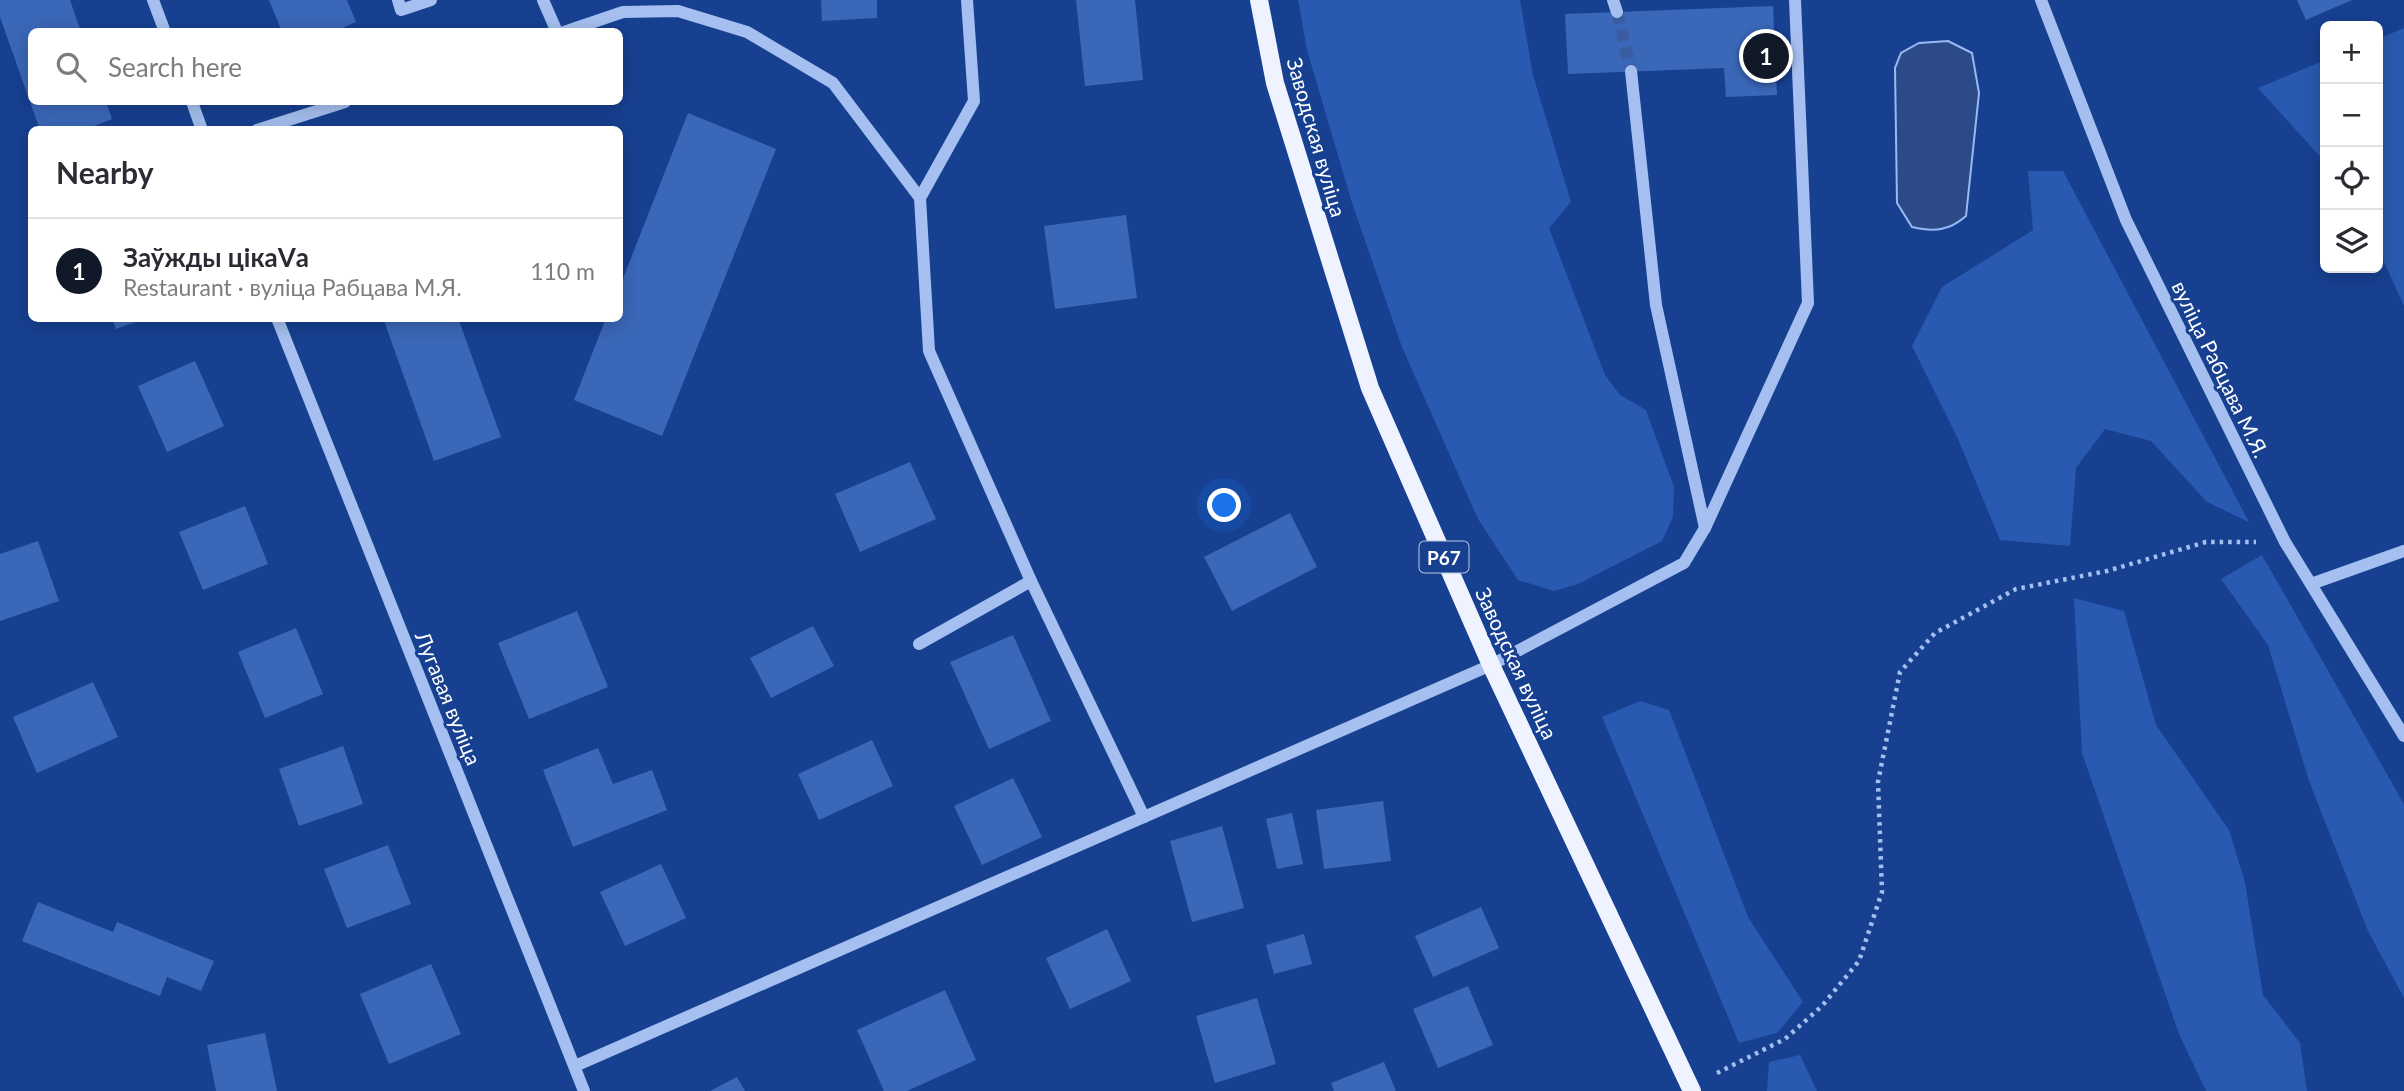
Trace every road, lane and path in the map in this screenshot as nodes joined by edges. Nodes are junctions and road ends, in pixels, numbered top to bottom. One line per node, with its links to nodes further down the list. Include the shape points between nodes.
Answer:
1 (153, 0): 9 (street)
2 (398, 0): 3 (street, via 401,10)
3 (432, 0)
4 (543, 0): 10 (street)
5 (967, 0): 17 (street, via 974,101)
6 (1259, 0): 25 (main road, Заводская вуліца / Р67, via 1275,83 1370,388)
7 (1795, 0): 19 (street, via 1808,303)
8 (2041, 0): 20 (street, вуліца Рабцава М.Я., via 2126,220)
9 (164, 28)
10 (554, 28)
11 (576, 28): 17 (street, via 623,12 678,11 747,32 833,83)
12 (1631, 71): 19 (street, via 1656,305)
13 (193, 105): 15 (street)
14 (336, 105): 16 (street)
15 (201, 126)
16 (270, 126)
17 (920, 198): 22 (street, via 929,351)
18 (279, 322): 28 (street, Лугавая вуліца)
19 (1705, 528): 25 (street, via 1684,563)
20 (2285, 542): 23 (street, вуліца Рабцава М.Я.); 29 (path, via 2206,542 2107,571 2016,589 1935,633 1900,672 1878,782 1882,892 1858,961 1822,1006 1785,1040)
21 (2404, 551): 23 (street)
22 (1031, 581): 24 (street); 27 (street)
23 (2311, 584): 26 (street, вуліца Рабцава М.Я.)
24 (919, 644)
25 (1491, 665): 27 (street); 29 (main road, Заводская вуліца / Р67)
26 (2404, 736)
27 (1144, 817): 28 (street)
28 (575, 1066): 30 (street, Лугавая вуліца)
29 (1691, 1088)
30 (584, 1091)

